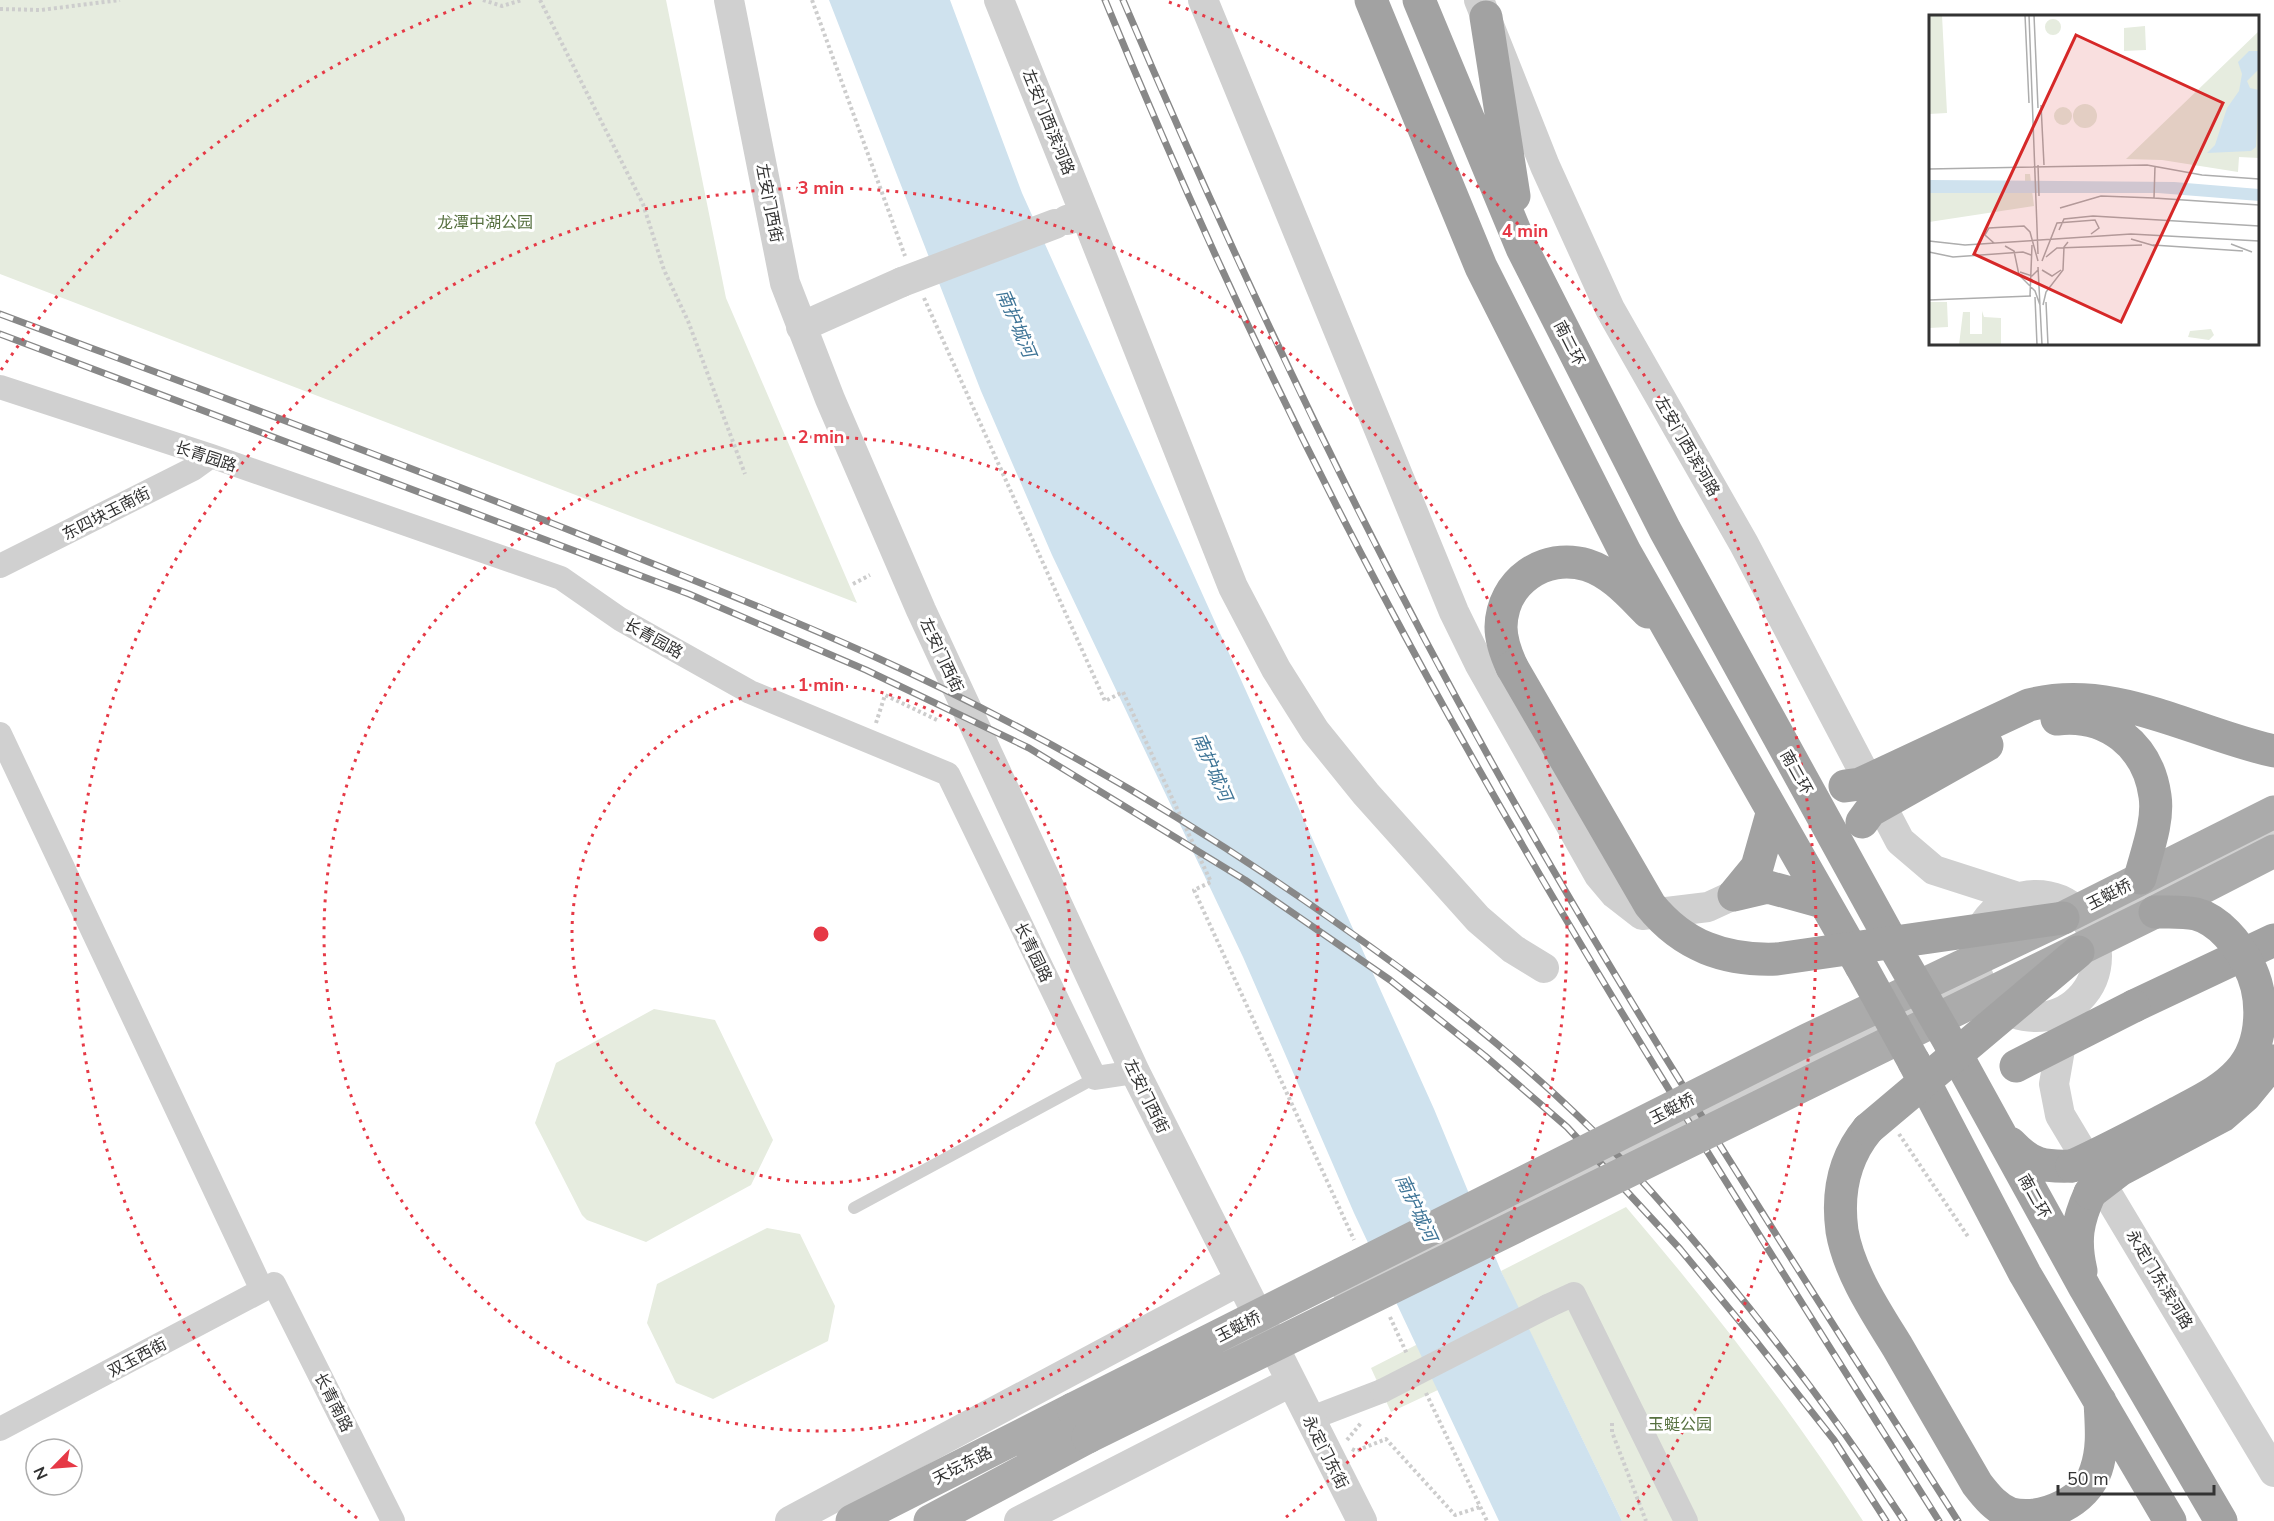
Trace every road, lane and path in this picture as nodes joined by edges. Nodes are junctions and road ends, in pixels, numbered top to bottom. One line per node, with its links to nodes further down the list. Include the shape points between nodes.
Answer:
1 (120, 0): 12 (path, via 41,10)
2 (483, 0): 3 (path, via 502,6)
3 (522, 0)
4 (540, 0): 19 (path, via 643,204 664,270 688,321)
5 (729, 0): 16 (street, 左安门西街, via 785,283)
6 (812, 0): 15 (path)
7 (999, 0): 13 (street, 左安门西滨河路)
8 (1203, 0): 35 (street, via 1454,612 1599,875 1615,894 1642,915 1708,907)
9 (1371, 0): 23 (highway, via 1481,267 1625,552)
10 (1419, 0): 14 (highway, 南二环)
11 (1482, 8): 14 (highway); 36 (street, 左安门西滨河路, via 1545,166 1610,309 1744,544 1900,841 1934,870)
12 (0, 9)
13 (1085, 213): 15 (street, bridge); 41 (street, 左安门西滨河路, via 1233,587 1276,669 1315,731 1422,857 1478,919 1513,949)
14 (1522, 248): 28 (highway, 南二环, via 1665,530)
15 (910, 278): 16 (street); 54 (path, via 1105,700 1123,692 1211,882 1194,890)
16 (801, 327): 47 (street, 左安门西街, via 921,610)
17 (0, 387): 18 (street, 长青园路)
18 (211, 456): 20 (street, 东四块玉南街, via 193,469); 48 (street, 长青园路, via 561,578 620,619 750,692 948,774)
19 (745, 474)
20 (0, 566)
21 (870, 575): 22 (path)
22 (853, 584)
23 (1673, 636): 30 (highway); 39 (highway, bridge, via 1611,577 1590,566 1558,562 1529,573 1516,584 1508,598 1501,629 1512,667 1663,921 1702,948 1751,960)
24 (937, 720): 25 (path, via 885,695)
25 (875, 727)
26 (0, 734): 56 (street, 长青南路)
27 (2274, 751): 28 (highway, bridge, via 2106,700 2058,699 2029,705 1860,784 1845,786)
28 (1795, 770): 33 (highway, 南二环)
29 (2274, 812): 34 (main road, 玉蜓桥, bridge)
30 (1772, 814): 35 (highway, via 1757,867); 37 (highway)
31 (2274, 834): 39 (street)
32 (2274, 851): 38 (main road, 玉蜓桥)
33 (1851, 870): 34 (highway, bridge, via 1851,846 1870,811 2012,731 2041,720 2078,717 2101,723 2128,741 2138,749 2150,774 2156,797); 46 (highway, 南二环, bridge)
34 (2140, 878): 39 (main road, 玉蜓桥, bridge)
35 (1734, 895): 37 (highway, via 1767,887)
36 (2018, 897): 39 (street, via 2038,894 2058,898); 42 (street, via 2003,904 1985,922 1975,945)
37 (1823, 902): 62 (highway, bridge, via 1914,1062 2025,1274)
38 (2155, 912): 39 (main road, 玉蜓桥, bridge); 51 (highway, bridge, via 2197,914 2219,927 2236,944 2257,986 2257,1041 2240,1071 2213,1094 2109,1150)
39 (2083, 928): 43 (street, via 2097,961 2082,996); 50 (highway, bridge); 63 (main road, 玉蜓桥, bridge, via 1807,1040); 67 (main road, 玉蜓桥, bridge, via 1821,1075)
40 (2274, 940): 45 (highway, bridge)
41 (1544, 968)
42 (1975, 981): 43 (street, via 2003,1007 2020,1015 2044,1016); 59 (street, bridge)
43 (2067, 1009): 69 (street, 永定门东滨河路, via 2054,1084 2060,1115)
44 (2274, 1061): 51 (highway, bridge, via 2222,1116 2120,1170)
45 (2016, 1066): 46 (highway, via 1982,1078); 49 (highway, via 1989,1090)
46 (1966, 1071): 49 (highway, 南二环)
47 (1135, 1072): 48 (street); 55 (street, 左安门西街)
48 (1095, 1078): 52 (lane)
49 (1994, 1120): 51 (highway, via 2024,1157); 57 (highway, 南二环)
50 (1883, 1131): 53 (path); 62 (highway, via 1856,1143 1841,1188 1843,1233 1849,1256 1880,1317 1977,1484 1993,1504 2013,1515 2032,1518 2072,1504 2096,1472 2102,1450)
51 (2081, 1179): 57 (highway, via 2077,1251)
52 (854, 1208)
53 (1969, 1238)
54 (1357, 1246)
55 (1239, 1281): 58 (street); 59 (street, 左安门西街)
56 (268, 1287): 66 (street, 双玉西街); 71 (street, 长青南路)
57 (2085, 1288): 80 (highway, 南二环)
58 (1162, 1321): 65 (street); 72 (street)
59 (1264, 1330): 60 (street, 永定门东街)
60 (1291, 1382): 64 (street, 永定门东街); 65 (street)
61 (1622, 1392): 64 (street, bridge, via 1574,1294 1382,1391); 77 (path, via 1613,1399 1612,1432); 78 (street)
62 (2100, 1401): 79 (highway)
63 (1073, 1409): 73 (main road, 天坛东路)
64 (1310, 1419): 76 (street, 永定门东街)
65 (1215, 1422): 75 (street)
66 (0, 1430)
67 (1088, 1437): 74 (main road, 天坛东路)
68 (1343, 1445): 70 (path, via 1356,1451 1386,1439 1455,1515)
69 (2274, 1472)
70 (1480, 1507)
71 (393, 1521)
72 (790, 1521)
73 (852, 1521)
74 (930, 1521)
75 (1020, 1521)
76 (1362, 1521)
77 (1646, 1521)
78 (1686, 1521)
79 (2170, 1521)
80 (2221, 1521)

